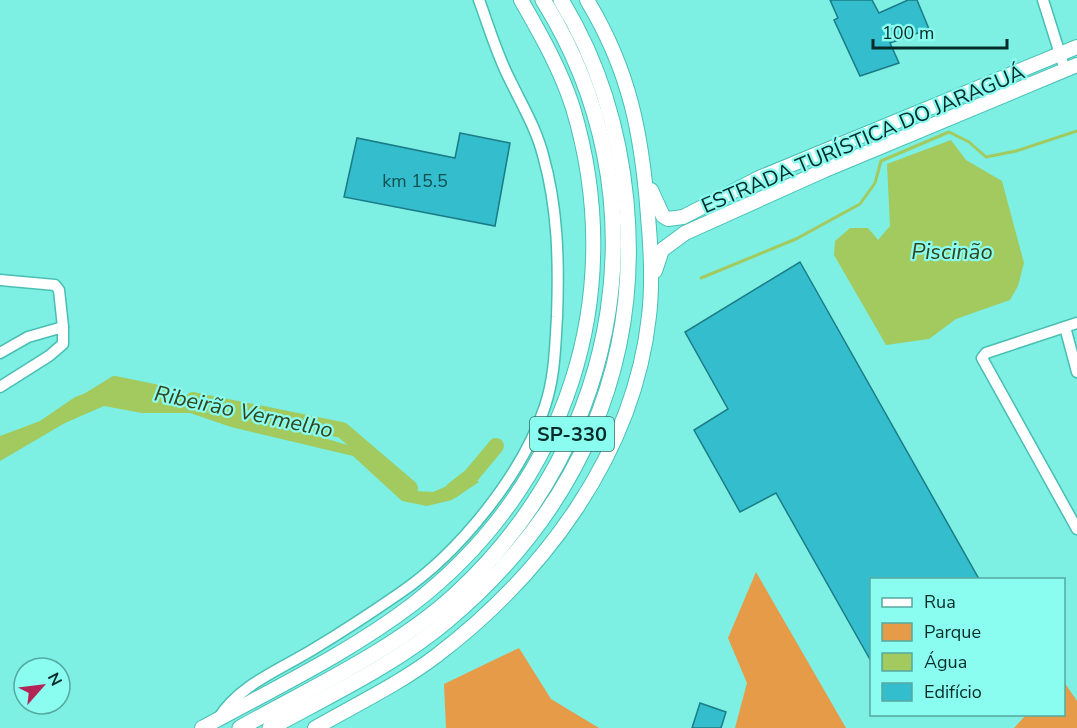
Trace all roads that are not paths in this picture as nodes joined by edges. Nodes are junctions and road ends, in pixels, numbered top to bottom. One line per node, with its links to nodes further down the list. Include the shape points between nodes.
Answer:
1 (479, 0): 20 (street, via 510,81 536,133 552,196 558,282 554,371 545,407 489,506 450,550 406,589 371,613 240,693)
2 (521, 0): 20 (main road, via 543,38 573,109 588,170 591,202 594,273 589,317 577,370 553,434 510,502 475,546 414,603 366,636)
3 (543, 0): 22 (highway, SP-330, via 586,84 603,146 611,199 613,290 586,402 533,505 508,539 454,595 378,650)
4 (561, 0): 23 (highway, SP-330, via 592,60 609,105 623,174 630,239 624,326 595,425 579,460 533,532 482,590 431,634)
5 (587, 0): 10 (main road, via 622,75 641,139)
6 (1043, 0): 8 (street)
7 (1077, 47): 8 (main road, ESTRADA TURÍSTICA DO JARAGUÁ)
8 (1059, 54): 9 (street); 10 (main road, ESTRADA TURÍSTICA DO JARAGUÁ, via 759,178 676,219 663,216 657,209)
9 (1071, 68): 12 (main road, ESTRADA TURÍSTICA DO JARAGUÁ, via 796,182 685,233 667,245 657,258)
10 (645, 168): 12 (main road)
11 (0, 280): 14 (street, via 55,285)
12 (651, 290): 24 (main road, via 640,364 618,432 586,495 557,536 511,591 435,657)
13 (1077, 323): 15 (street)
14 (63, 327): 16 (street, via 27,337); 18 (street, via 63,344)
15 (1065, 327): 17 (street); 19 (street, via 983,356)
16 (0, 353)
17 (1077, 372)
18 (0, 387)
19 (1077, 529)
20 (218, 719): 21 (main road)
21 (202, 728)
22 (240, 728)
23 (270, 728)
24 (315, 728)

